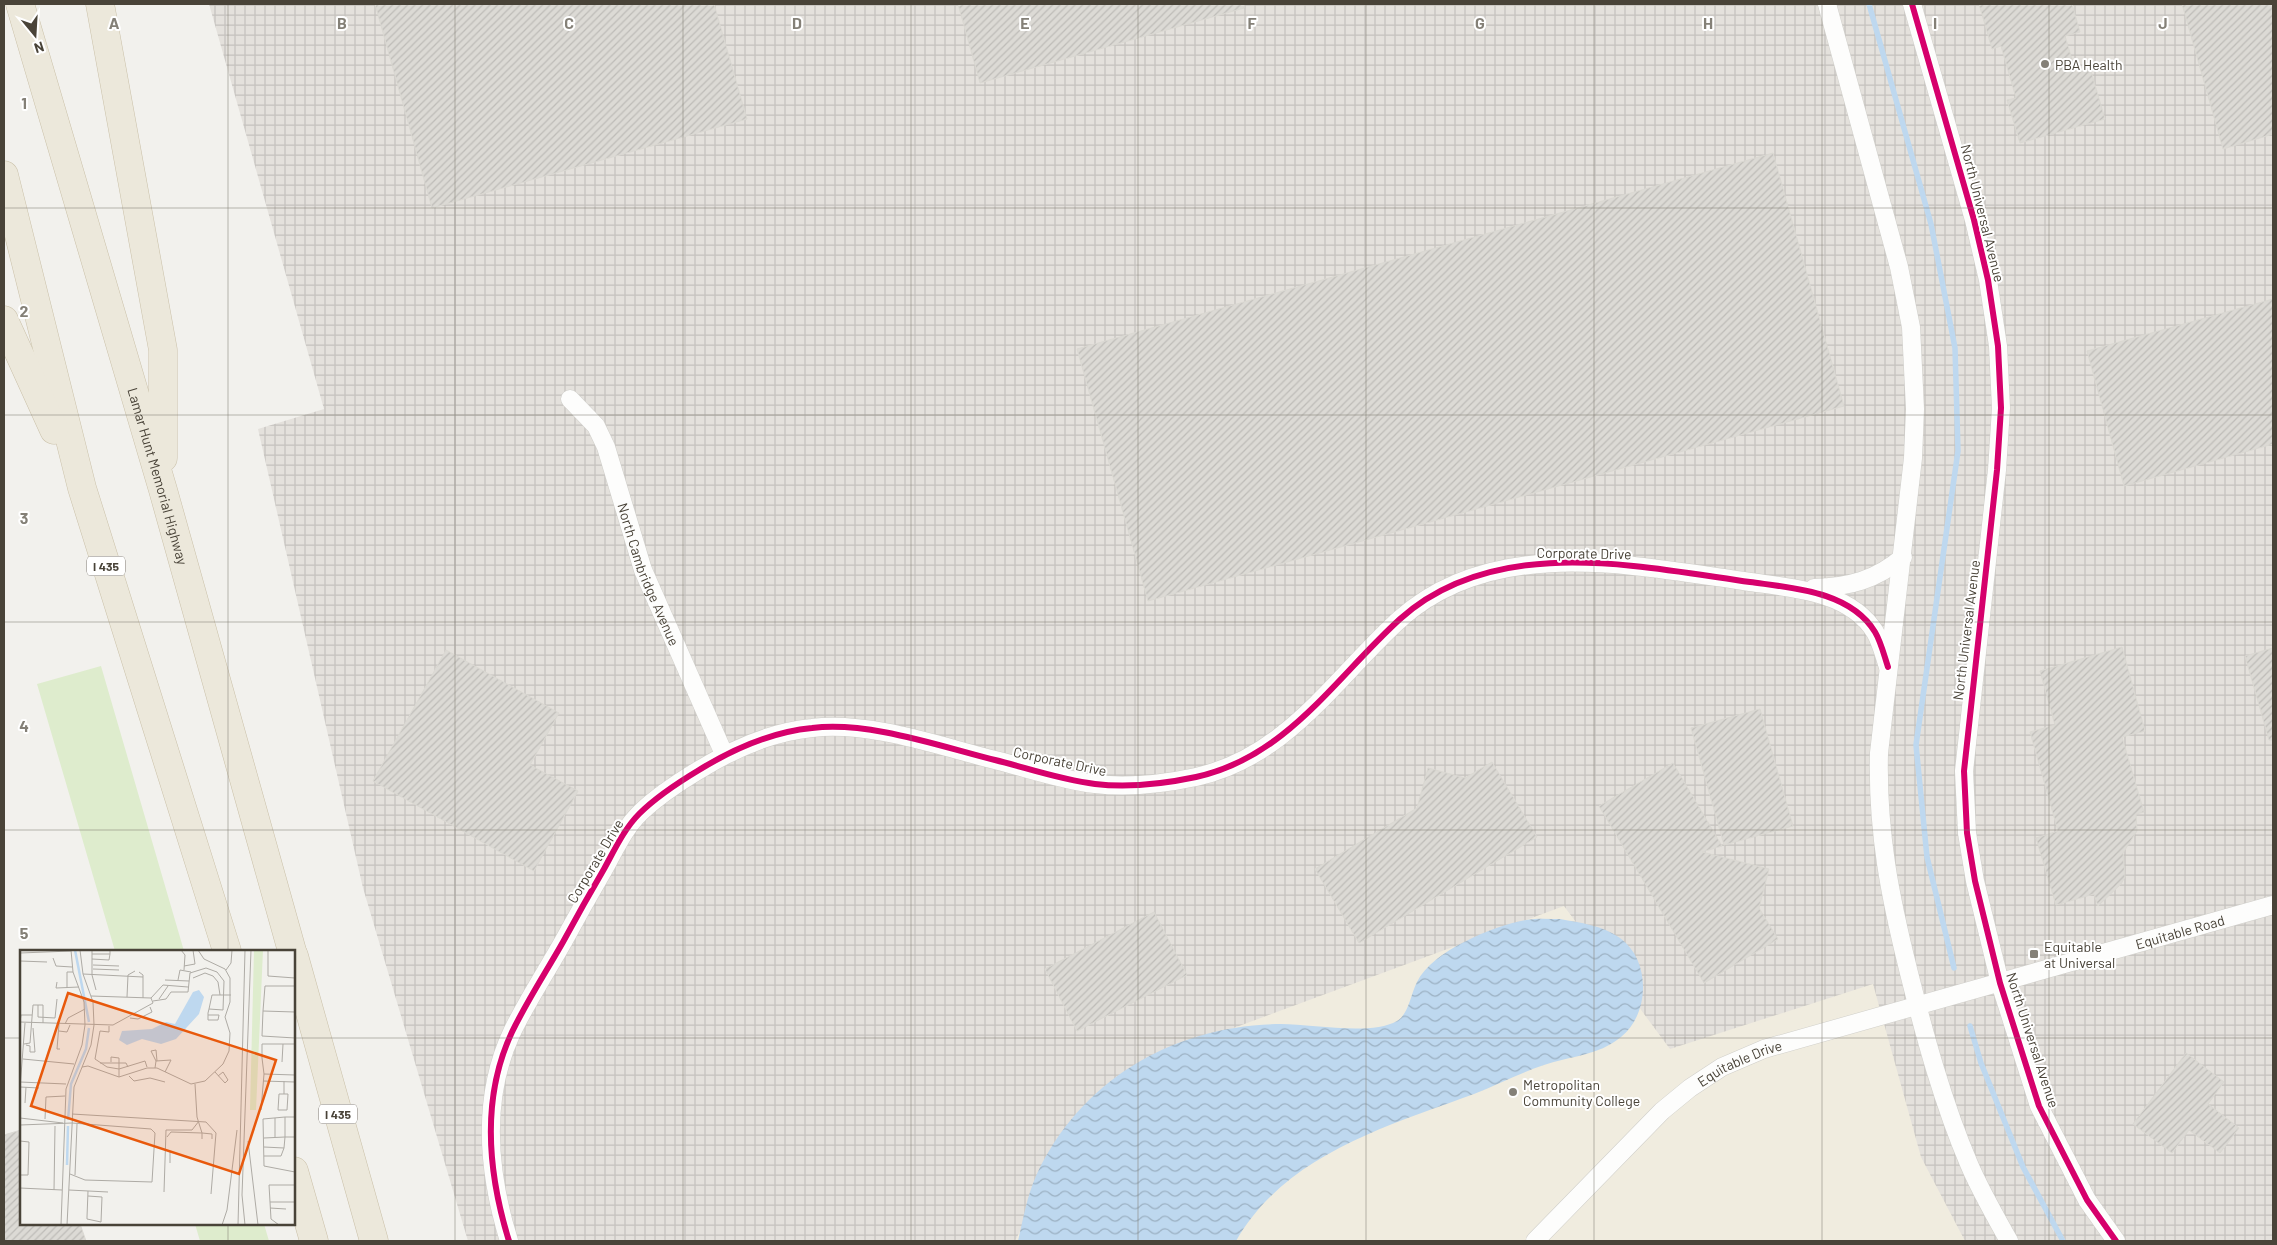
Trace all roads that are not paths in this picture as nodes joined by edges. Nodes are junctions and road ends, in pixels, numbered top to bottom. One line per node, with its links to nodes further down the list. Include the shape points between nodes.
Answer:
1 (20, 4): 9 (highway, Lamar Hunt Memorial Highway)
2 (100, 4): 9 (highway, via 163,350)
3 (1827, 4): 10 (street, via 1899,267 1911,327 1915,409)
4 (1912, 4): 18 (street, North Universal Avenue, via 1974,220 1988,280 1998,346 2001,408 1997,470 1964,771 1967,833 1975,881)
5 (4, 175): 8 (highway, I 435)
6 (4, 320): 8 (highway)
7 (570, 399): 13 (street, North Cambridge Avenue, via 596,426 606,447 643,570)
8 (82, 488): 15 (highway, I 435)
9 (163, 490): 16 (highway, Lamar Hunt Memorial Highway)
10 (1903, 557): 11 (street, Corporate Drive, via 1887,571 1854,584); 12 (street)
11 (1798, 588): 12 (street, Corporate Drive, via 1850,606 1863,617 1874,631); 13 (street, Corporate Drive, via 1630,565 1576,562 1528,564 1503,569 1456,585 1427,599 1401,618 1293,728 1256,754 1218,771 1150,785 1095,784 874,730 813,727 767,737)
12 (1888, 667): 19 (street, via 1878,797 1891,902)
13 (724, 754): 23 (street, Corporate Drive, via 678,782 638,815 615,848 511,1034 493,1090 491,1148 494,1186)
14 (2273, 905): 18 (street, Equitable Road)
15 (227, 950)
16 (292, 950)
17 (295, 960): 22 (highway, I 435)
18 (2000, 983): 19 (street, Equitable Drive); 26 (street, North Universal Avenue, via 2039,1106 2087,1200)
19 (1917, 1005): 24 (street, Equitable Drive, via 1764,1049 1722,1067 1662,1111); 25 (street, via 1960,1143)
20 (295, 1174): 21 (highway)
21 (314, 1241)
22 (374, 1241)
23 (508, 1241)
24 (1535, 1241)
25 (2009, 1241)
26 (2116, 1241)

